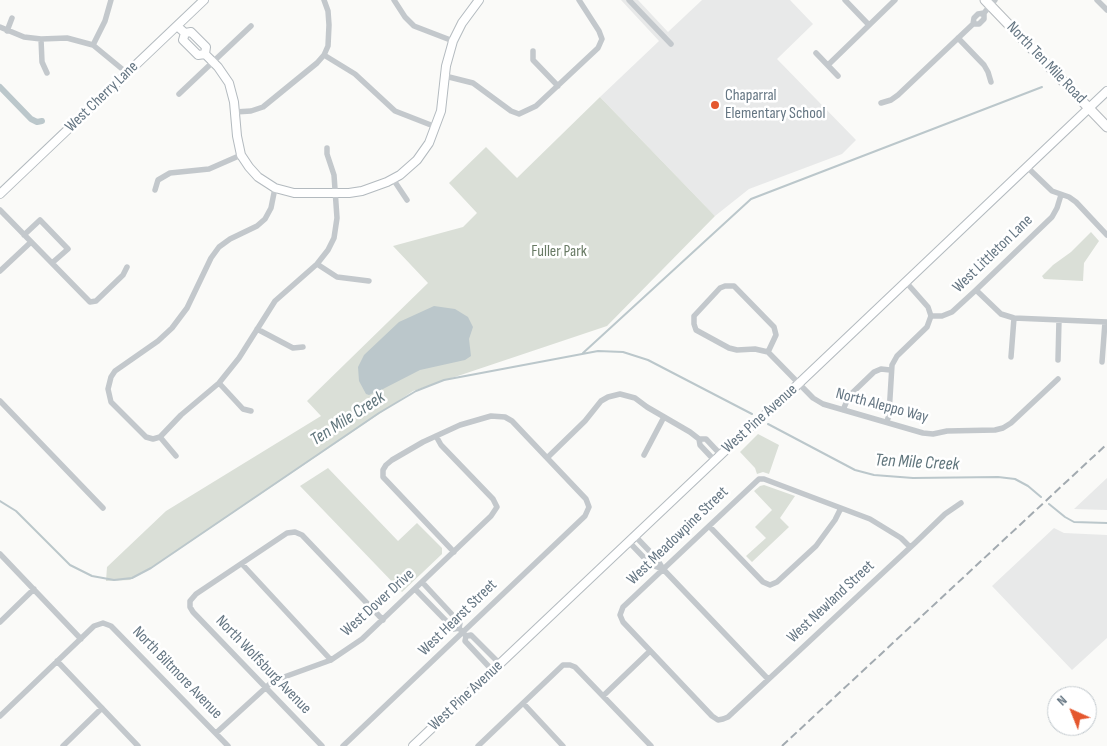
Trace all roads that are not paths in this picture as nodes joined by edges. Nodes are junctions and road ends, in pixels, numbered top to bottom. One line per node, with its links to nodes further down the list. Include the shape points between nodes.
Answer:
1 (111, 0): 23 (street)
2 (204, 0): 15 (street, West Cherry Lane)
3 (324, 0): 26 (street, via 329,25)
4 (394, 0): 21 (street, via 414,26)
5 (579, 0): 34 (street, via 602,39 598,48)
6 (629, 0): 22 (street)
7 (845, 0): 14 (street)
8 (895, 0): 14 (street)
9 (1098, 0): 12 (street)
10 (478, 1): 21 (street)
11 (989, 4): 19 (street); 38 (main road, North Ten Mile Road)
12 (1107, 10)
13 (12, 18): 18 (street)
14 (869, 25): 28 (street)
15 (177, 26): 27 (street, via 185,33 183,40 198,55 205,54); 30 (street, West Cherry Lane)
16 (251, 26): 27 (street)
17 (0, 27): 18 (street)
18 (7, 31): 20 (street)
19 (958, 38): 33 (street, via 984,66); 37 (street, via 898,95)
20 (41, 39): 23 (street, via 67,38); 29 (street, via 42,62)
21 (453, 41): 31 (street)
22 (671, 44)
23 (93, 45): 30 (street)
24 (533, 51): 34 (street, via 533,60)
25 (816, 53): 28 (street)
26 (324, 55): 39 (street, via 263,107); 41 (street, via 355,74 396,111)
27 (213, 62): 36 (street); 39 (street, via 229,83)
28 (828, 64): 32 (street)
29 (47, 72)
30 (127, 73): 49 (street, West Cherry Lane)
31 (444, 76): 34 (street, via 473,83 519,114 536,106); 41 (street)
32 (838, 76)
33 (991, 82)
34 (558, 86)
35 (1107, 91): 38 (street, West Pine Avenue)
36 (179, 94)
37 (880, 103)
38 (1090, 108): 40 (main road, North Ten Mile Road); 44 (street, West Pine Avenue)
39 (235, 112): 43 (street)
40 (1107, 126)
41 (436, 127): 45 (street, via 421,155)
42 (327, 148): 48 (street)
43 (241, 155): 46 (street, via 258,177); 47 (street, via 209,168 170,173 158,180)
44 (1027, 167): 50 (street, via 1052,191); 61 (street, West Pine Avenue)
45 (393, 179): 48 (street, via 375,188); 51 (street)
46 (275, 188): 48 (street, via 294,193); 83 (street, via 265,219 219,247 177,321 158,341 115,371 109,382 109,396 115,407 146,437)
47 (154, 190)
48 (336, 193): 57 (street, via 336,231 328,250)
49 (0, 194)
50 (1061, 195): 54 (street, via 1076,202); 62 (street, West Littleton Lane, via 1052,217)
51 (407, 200)
52 (0, 210): 53 (street)
53 (24, 235): 55 (street); 56 (street, via 40,220 68,249)
54 (1107, 235)
55 (31, 242): 56 (street); 59 (street)
56 (52, 263): 58 (street, via 90,302 96,302)
57 (317, 264): 60 (street, via 337,277); 67 (street, via 279,296)
58 (127, 267)
59 (0, 271)
60 (369, 281)
61 (905, 282): 63 (street); 76 (street, West Pine Avenue)
62 (976, 290): 63 (street, West Littleton Lane, via 952,312); 64 (street, via 1001,314)
63 (931, 316): 73 (street, via 927,327 897,356)
64 (1014, 318): 65 (street); 70 (street)
65 (1059, 320): 66 (street); 71 (street)
66 (1106, 322): 72 (street)
67 (257, 329): 68 (street, via 293,348); 75 (street)
68 (303, 347)
69 (768, 352): 69 (street, via 729,348 700,332 694,324 694,316 720,288 730,285 774,327 776,335); 76 (street, North Aleppo Way)
70 (1012, 357)
71 (1058, 360)
72 (1102, 362)
73 (890, 370): 78 (street, via 874,372 849,396); 81 (street)
74 (1058, 379): 81 (street, North Aleppo Way, via 1003,428 933,434)
75 (219, 383): 79 (street, via 243,408); 83 (street)
76 (799, 383): 78 (street, North Aleppo Way, via 818,401); 86 (street, West Pine Avenue)
77 (0, 401): 91 (street)
78 (843, 410): 81 (street, North Aleppo Way)
79 (251, 411)
80 (664, 417): 84 (street); 85 (street); 88 (street, via 635,398 620,394 608,397)
81 (887, 422)
82 (436, 436): 88 (street, via 491,416 505,417); 96 (street, West Dover Drive, via 493,499 496,507); 96 (street, via 392,460 383,470 383,477)
83 (160, 437): 87 (street)
84 (699, 439): 86 (street, via 706,439); 89 (street, via 700,445)
85 (644, 455)
86 (721, 455): 89 (street, West Pine Avenue)
87 (176, 456)
88 (547, 458): 105 (street, West Hearst Street, via 586,499 589,507 585,516)
89 (715, 461): 94 (street, West Pine Avenue)
90 (961, 503): 95 (street, West Newland Street)
91 (104, 508)
92 (841, 508): 93 (street, West Meadowpine Street, via 760,479); 93 (street, via 816,546 770,585 763,582); 95 (street, via 870,519)
93 (709, 526): 99 (street, West Meadowpine Street)
94 (632, 539): 99 (street, via 652,565); 110 (street, West Pine Avenue)
95 (910, 547): 112 (street, West Newland Street)
96 (454, 552): 100 (street, West Dover Drive)
97 (0, 554): 102 (street)
98 (242, 564): 103 (street, via 287,533 295,532 302,535); 108 (street); 113 (street, North Wolfsburg Avenue, via 196,594 190,601 190,607)
99 (663, 569): 107 (street, West Meadowpine Street, via 623,607 620,615); 112 (street)
100 (422, 582): 101 (street, West Dover Drive); 105 (street, via 460,623)
101 (415, 589): 103 (street, West Dover Drive); 105 (street, via 454,629)
102 (34, 590): 104 (street); 106 (street)
103 (383, 620): 108 (street, West Dover Drive)
104 (0, 622)
105 (463, 632): 110 (street, via 472,635); 111 (street, via 465,641); 124 (street, West Hearst Street)
106 (81, 639): 109 (street); 118 (street, North Biltmore Avenue, via 94,626 111,626)
107 (650, 651): 112 (street, West Newland Street, via 718,720 728,717); 114 (street)
108 (331, 660): 113 (street, West Dover Drive, via 280,677)
109 (57, 662): 116 (street); 117 (street)
110 (500, 664): 111 (street, West Pine Avenue)
111 (493, 671): 119 (street, West Pine Avenue)
112 (768, 680)
113 (265, 687): 118 (street, West Dover Drive); 123 (street, North Wolfsburg Avenue)
114 (603, 696): 115 (street, via 575,667 563,665); 127 (street)
115 (523, 703): 125 (street); 126 (street)
116 (102, 708): 120 (street); 121 (street)
117 (0, 716)
118 (216, 733): 122 (street, North Biltmore Avenue)
119 (418, 744)
120 (63, 746)
121 (138, 746)
122 (228, 746)
123 (322, 746)
124 (343, 746)
125 (478, 746)
126 (563, 746)
127 (651, 746)

